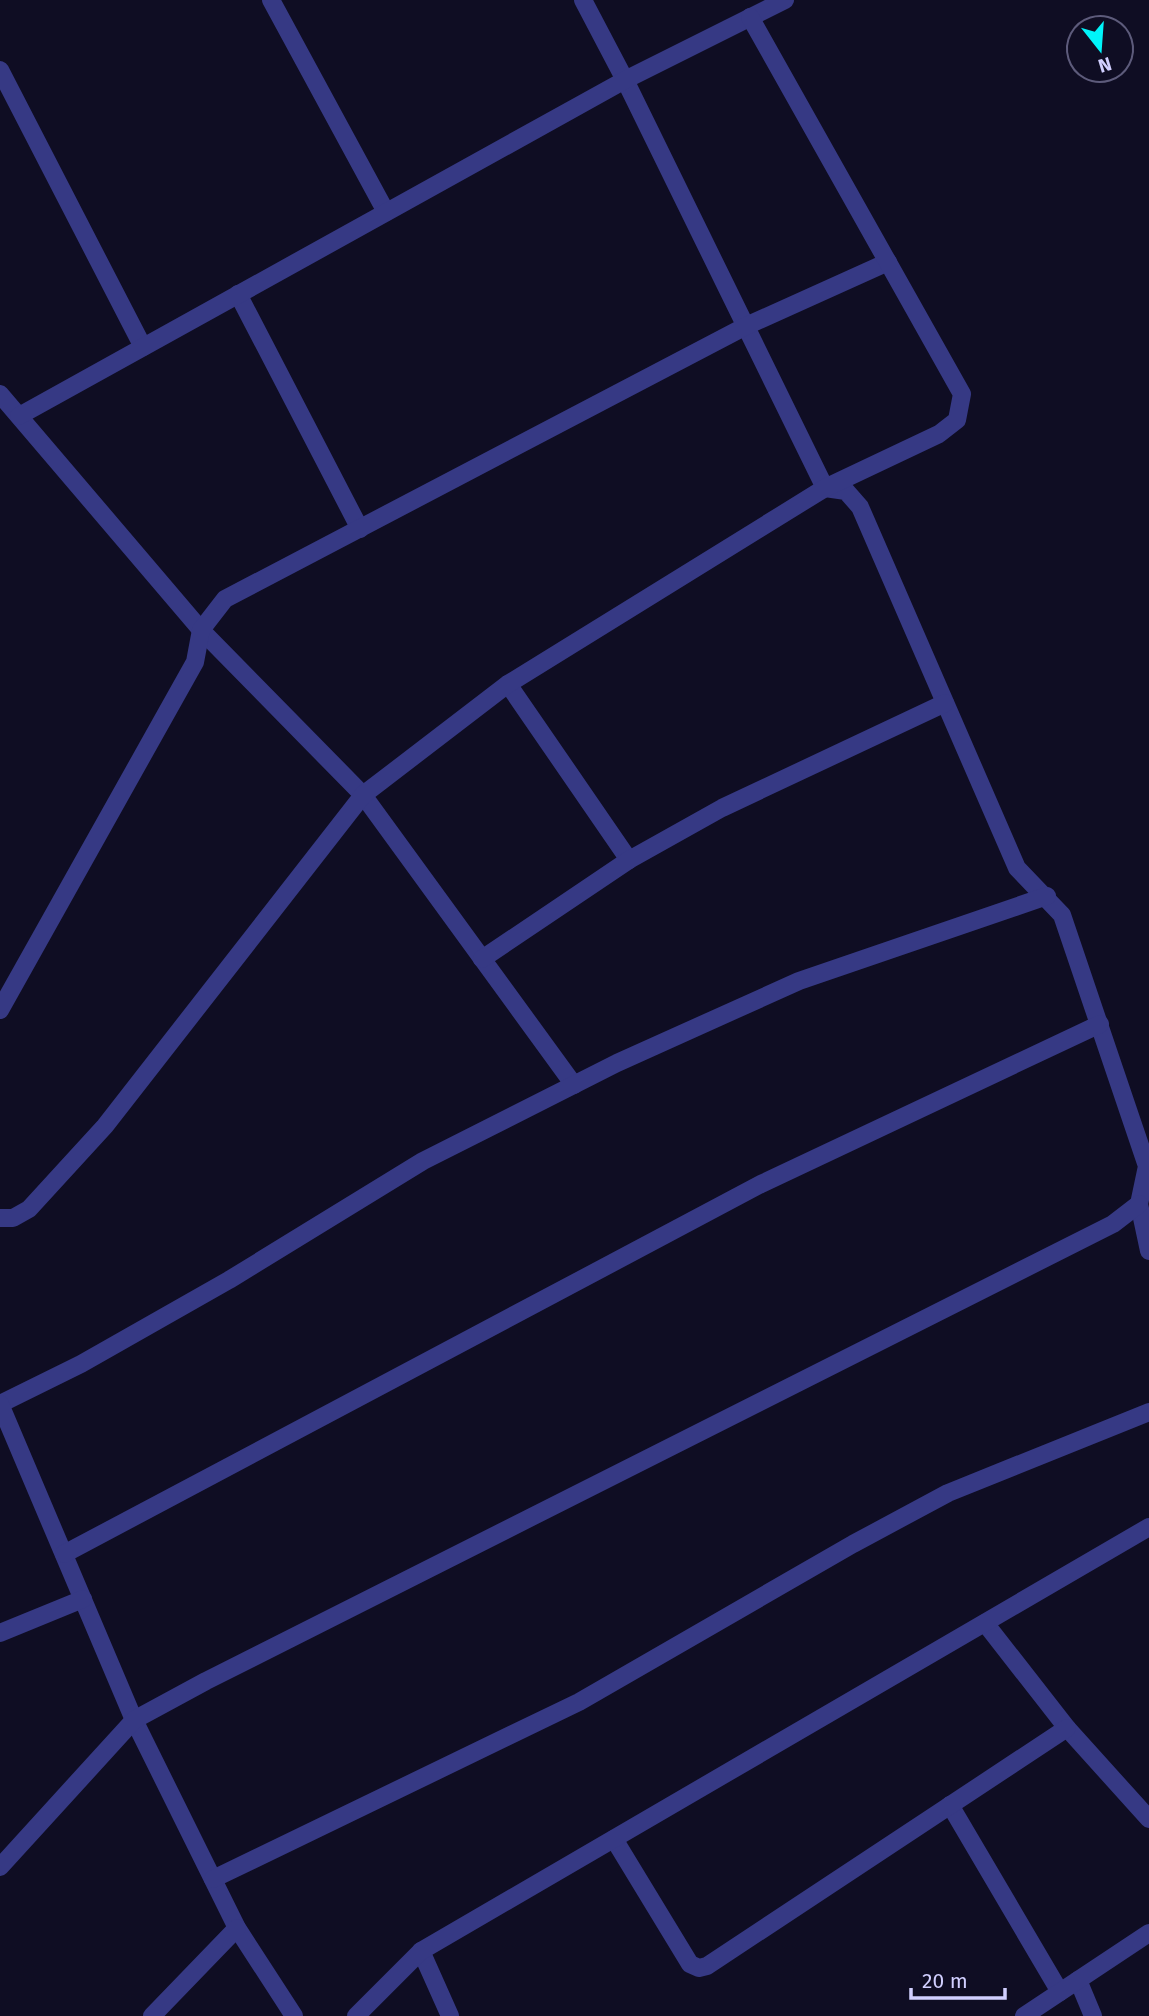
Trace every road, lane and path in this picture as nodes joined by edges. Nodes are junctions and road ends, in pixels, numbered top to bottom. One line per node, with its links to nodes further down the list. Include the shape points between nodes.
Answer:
1 (271, 0): 7 (street)
2 (583, 0): 6 (street)
3 (785, 0): 4 (street)
4 (750, 17): 6 (street); 8 (street)
5 (0, 71): 11 (street)
6 (625, 79): 7 (street); 10 (street)
7 (386, 212): 9 (street)
8 (888, 262): 10 (street); 14 (street, via 962,394 957,420 939,434)
9 (238, 294): 11 (street); 15 (street)
10 (746, 326): 14 (street); 15 (street)
11 (143, 347): 13 (street)
12 (0, 394): 13 (street)
13 (19, 416): 16 (street)
14 (825, 488): 17 (street); 18 (street, via 846,491 860,508)
15 (360, 528): 16 (street, via 225,600)
16 (201, 630): 19 (street); 23 (street, via 195,662)
17 (508, 684): 19 (street); 20 (street)
18 (945, 703): 20 (street, via 722,808); 21 (street, via 1017,869)
19 (363, 795): 22 (street); 27 (street, via 105,1126 29,1209 13,1218)
20 (629, 860): 22 (street)
21 (1046, 896): 24 (street, via 1062,915); 25 (street, via 799,981)
22 (482, 959): 25 (street)
23 (0, 1010)
24 (1100, 1024): 26 (street, via 1147,1166); 32 (street, via 761,1184)
25 (574, 1084): 29 (street, via 423,1161 217,1286 81,1364)
26 (1139, 1204): 28 (street); 36 (street, via 1113,1224)
27 (0, 1218)
28 (1149, 1251)
29 (0, 1404): 32 (street)
30 (1149, 1412): 42 (street, via 948,1493 579,1702)
31 (1147, 1528): 34 (street)
32 (64, 1554): 33 (street)
33 (83, 1599): 35 (street); 36 (street)
34 (985, 1623): 37 (street); 40 (street)
35 (0, 1633)
36 (134, 1720): 41 (street); 42 (street)
37 (1067, 1728): 38 (street); 39 (street)
38 (950, 1805): 40 (street, via 699,1968 690,1964); 47 (street)
39 (1149, 1819)
40 (614, 1839): 45 (street)
41 (0, 1867)
42 (213, 1879): 43 (street)
43 (237, 1928): 48 (street); 49 (street)
44 (1149, 1933): 46 (street)
45 (421, 1951): 50 (street); 51 (street)
46 (1078, 1980): 47 (street); 53 (street)
47 (1060, 1992): 52 (street)
48 (152, 2016)
49 (294, 2016)
50 (356, 2016)
51 (450, 2016)
52 (1024, 2016)
53 (1093, 2016)

